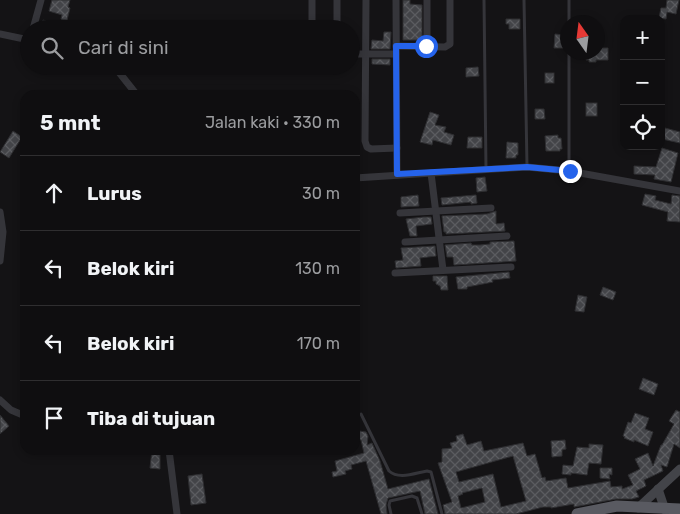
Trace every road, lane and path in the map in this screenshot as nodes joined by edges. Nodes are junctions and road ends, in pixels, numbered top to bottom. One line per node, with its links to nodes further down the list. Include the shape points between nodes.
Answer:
1 (41, 0): 12 (street)
2 (312, 0): 13 (street)
3 (337, 0): 14 (street)
4 (366, 0): 20 (street)
5 (396, 0): 17 (street)
6 (427, 0): 18 (street)
7 (450, 0): 18 (street, via 450,44)
8 (484, 0): 27 (lane)
9 (524, 0): 26 (lane)
10 (569, 0): 11 (lane)
11 (569, 15)
12 (35, 20)
13 (312, 20)
14 (337, 20)
15 (0, 34): 16 (street)
16 (20, 38)
17 (396, 46): 18 (street); 21 (street)
18 (426, 46)
19 (360, 54): 20 (street)
20 (365, 54): 21 (street); 25 (street, via 367,147)
21 (396, 54): 25 (street)
22 (569, 60): 28 (lane)
23 (121, 75): 24 (street)
24 (133, 90)
25 (397, 148): 30 (street)
26 (527, 167): 27 (street); 28 (street)
27 (486, 169): 29 (street)
28 (570, 171): 32 (street)
29 (431, 173): 30 (street); 34 (street)
30 (397, 174): 31 (street)
31 (360, 178)
32 (680, 191)
33 (491, 208): 34 (street)
34 (436, 210): 36 (street); 38 (street)
35 (0, 212): 40 (street, via 3,232)
36 (400, 213)
37 (507, 236): 38 (street)
38 (440, 240): 39 (street); 42 (street)
39 (405, 242)
40 (0, 262)
41 (511, 267): 42 (street)
42 (443, 270): 43 (street)
43 (394, 273)
44 (0, 400): 45 (street)
45 (20, 414)
46 (361, 414): 57 (lane, via 389,471 399,476 430,472)
47 (171, 455): 54 (street)
48 (680, 469): 49 (main road)
49 (658, 489): 52 (main road); 53 (main road)
50 (622, 508): 53 (highway); 58 (highway, via 616,506); 59 (highway)
51 (680, 509): 52 (highway)
52 (665, 510): 53 (highway)
53 (638, 511)
54 (177, 514)
55 (391, 514): 56 (lane, via 390,501 412,496 417,498)
56 (422, 514)
57 (442, 514)
58 (577, 514)
59 (604, 514)

